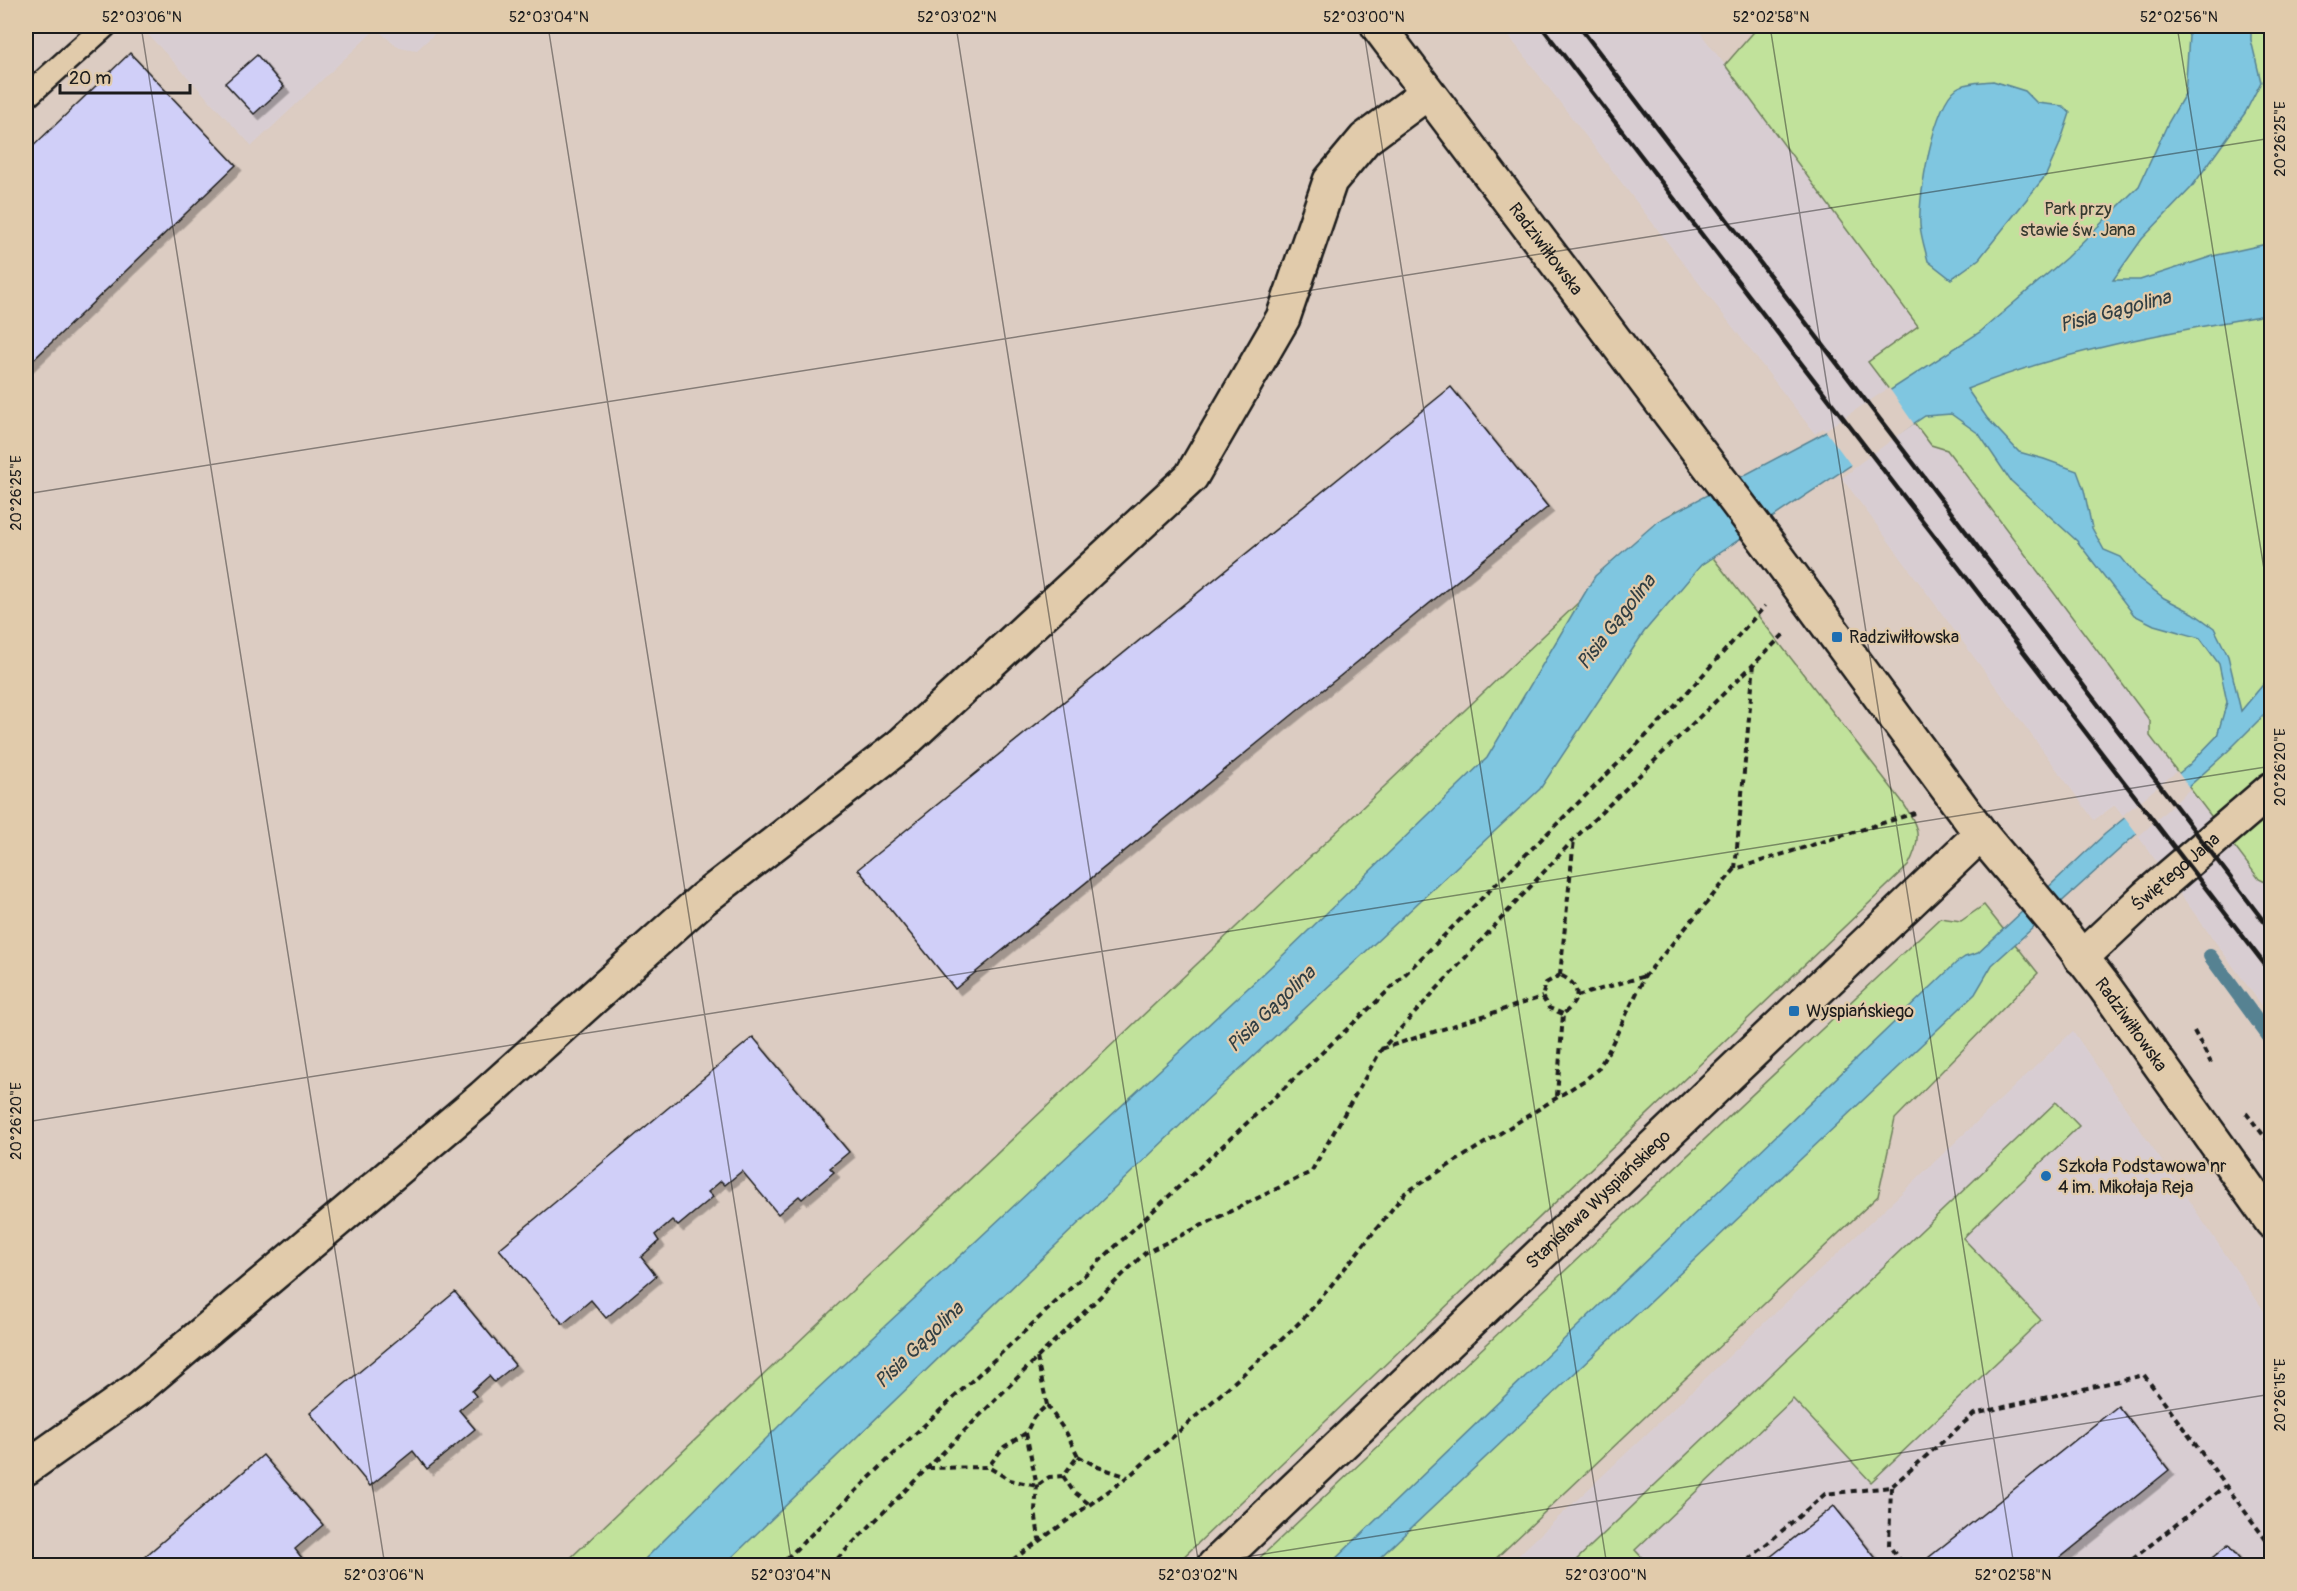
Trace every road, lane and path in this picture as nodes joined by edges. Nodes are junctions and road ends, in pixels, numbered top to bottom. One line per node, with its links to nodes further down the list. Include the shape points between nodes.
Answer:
1 (105, 26): 4 (lane)
2 (1378, 26): 3 (street, Radziwiłłowska)
3 (1427, 93): 10 (street, Radziwiłłowska, via 1766,541); 31 (street, via 1365,139 1330,181 1283,318 1191,477 901,745 703,899 483,1097 136,1389)
4 (26, 97)
5 (1769, 602): 41 (path, via 1664,718 1391,988)
6 (1789, 629): 7 (path)
7 (1754, 664): 11 (path); 12 (path)
8 (2271, 789): 13 (street, Świętego Jana)
9 (1918, 812): 12 (path)
10 (1981, 834): 13 (street, Radziwiłłowska); 44 (street, Stanisława Wyspiańskiego)
11 (1574, 839): 14 (path); 20 (path)
12 (1735, 869): 15 (path)
13 (2081, 958): 25 (street, Radziwiłłowska, via 2156,1057)
14 (1560, 975): 16 (path, via 1571,981); 17 (path, via 1546,983)
15 (1645, 976): 16 (path); 22 (path, via 1598,1068)
16 (1577, 996): 18 (path)
17 (1542, 997): 18 (path, via 1549,1008); 20 (path)
18 (1563, 1014): 22 (path)
19 (2194, 1031): 21 (path)
20 (1381, 1050): 26 (path, via 1311,1172 1145,1253)
21 (2215, 1072)
22 (1557, 1097): 34 (path, via 1406,1192 1304,1318)
23 (2243, 1109): 24 (path)
24 (2271, 1146)
25 (2271, 1222)
26 (1037, 1358): 27 (path); 32 (path)
27 (1047, 1405): 28 (path, via 1034,1417); 29 (path)
28 (1026, 1434): 30 (path, via 1004,1447); 35 (path)
29 (1078, 1456): 33 (path); 34 (path)
30 (988, 1467): 32 (path); 35 (path, via 1010,1480)
31 (26, 1468)
32 (928, 1468): 42 (path)
33 (1063, 1476): 35 (path, via 1049,1477); 38 (path)
34 (1128, 1477): 38 (path)
35 (1037, 1486): 39 (path, via 1035,1510)
36 (2225, 1486): 37 (path, via 2144,1375 1974,1414); 40 (path); 47 (path)
37 (1891, 1487): 45 (path, via 1825,1494); 46 (path, via 1890,1545)
38 (1089, 1504): 39 (path)
39 (1040, 1539): 43 (path)
40 (2271, 1548)
41 (779, 1566)
42 (830, 1566)
43 (1004, 1566)
44 (1214, 1566)
45 (1741, 1566)
46 (1903, 1566)
47 (2124, 1566)

